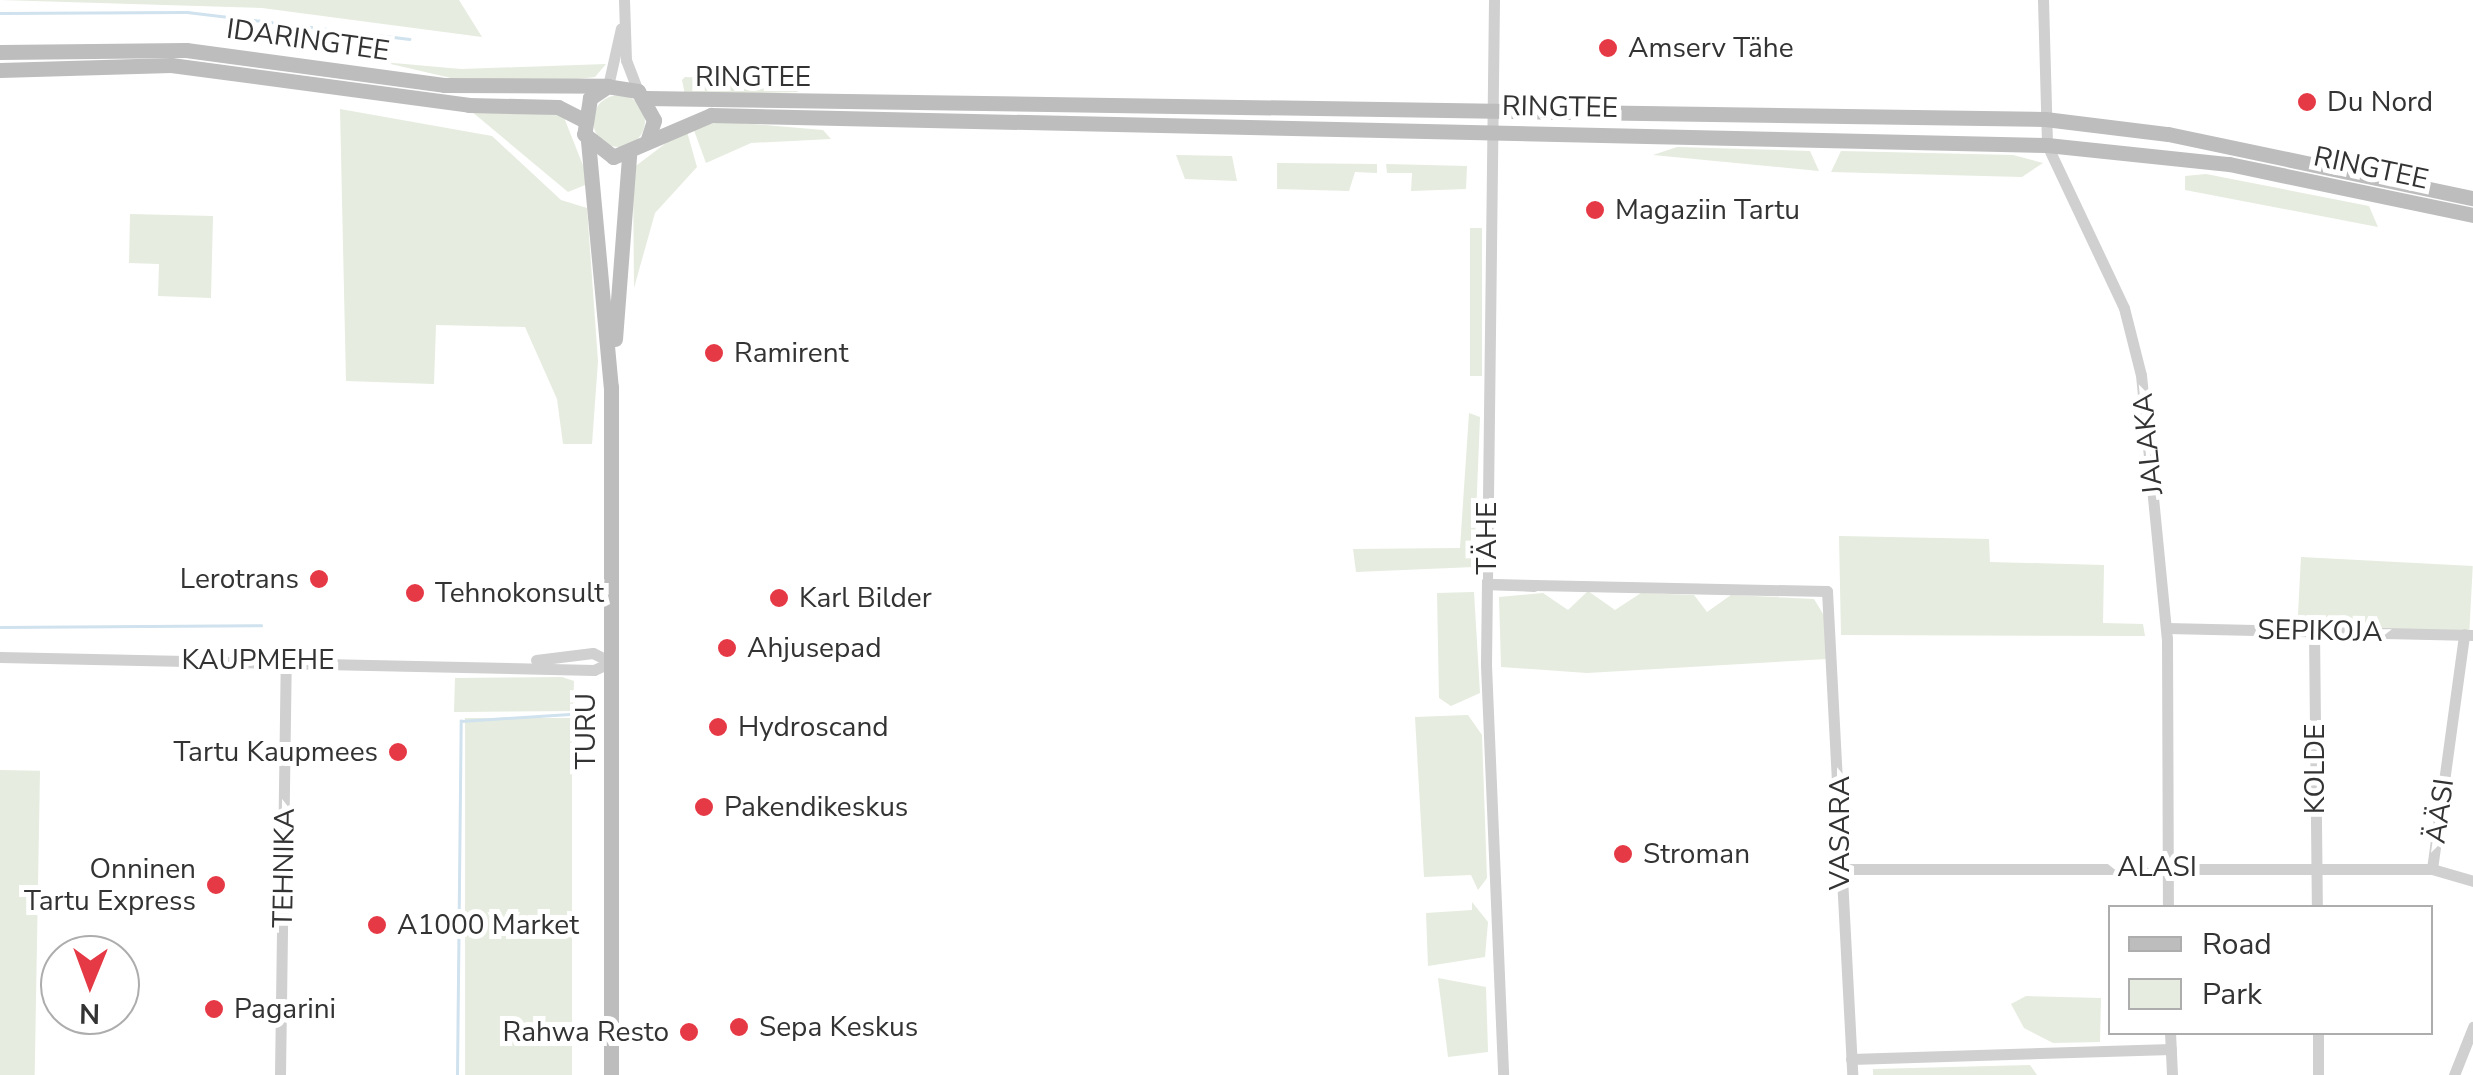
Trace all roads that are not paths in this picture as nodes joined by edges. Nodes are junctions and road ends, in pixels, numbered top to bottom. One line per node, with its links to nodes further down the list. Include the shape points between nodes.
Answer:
1 (624, 0): 4 (street)
2 (1494, 0): 9 (street, TÄHE)
3 (2043, 0): 11 (street, JALAKA)
4 (624, 14): 7 (street); 8 (street)
5 (0, 52): 7 (main road, IDARINGTEE, via 186,50 484,89)
6 (0, 70): 10 (main road, IDARINGTEE, via 188,67 469,105 558,107)
7 (608, 86): 8 (main road); 10 (main road)
8 (642, 95): 9 (main road, RINGTEE, via 1174,109); 14 (main road, via 654,120)
9 (1494, 104): 11 (main road, RINGTEE); 12 (street, TÄHE)
10 (582, 119): 13 (main road)
11 (2045, 119): 15 (street, JALAKA); 17 (main road, RINGTEE, via 2168,134)
12 (1493, 130): 14 (main road, RINGTEE, via 711,115); 15 (main road, RINGTEE); 20 (street, TÄHE)
13 (588, 141): 16 (main road, via 606,155); 19 (main road, TURU)
14 (647, 142): 16 (main road)
15 (2047, 145): 18 (main road, RINGTEE, via 2229,164); 21 (street, JALAKA, via 2136,344)
16 (629, 156): 19 (main road, TURU)
17 (2473, 198)
18 (2473, 215)
19 (611, 387): 26 (main road, TURU)
20 (1486, 584): 29 (street, VASARA, via 1827,591); 41 (street, TÄHE)
21 (2166, 628): 22 (street, SEPIKOJA); 27 (street, JALAKA)
22 (2314, 631): 23 (street, SEPIKOJA); 28 (street, KOLDE)
23 (2468, 634): 30 (street, ÄÄSI)
24 (0, 658): 25 (street, KAUPMEHE)
25 (286, 660): 26 (street, KAUPMEHE, via 517,662 594,670); 39 (street, TEHNIKA)
26 (611, 662): 40 (main road, TURU)
27 (2166, 868): 28 (street, ALASI); 29 (street, ALASI); 32 (street, JALAKA)
28 (2316, 868): 30 (street, ALASI); 33 (street, KOLDE)
29 (1839, 869): 38 (street, VASARA)
30 (2432, 869): 31 (street, ALASI)
31 (2473, 881)
32 (2168, 905)
33 (2317, 905)
34 (2473, 1027): 45 (street)
35 (2170, 1035): 37 (street)
36 (2318, 1035): 44 (street)
37 (2171, 1050): 38 (street); 43 (street)
38 (1851, 1058): 42 (street, VASARA)
39 (280, 1075)
40 (611, 1075)
41 (1504, 1075)
42 (1852, 1075)
43 (2172, 1075)
44 (2318, 1075)
45 (2454, 1075)

